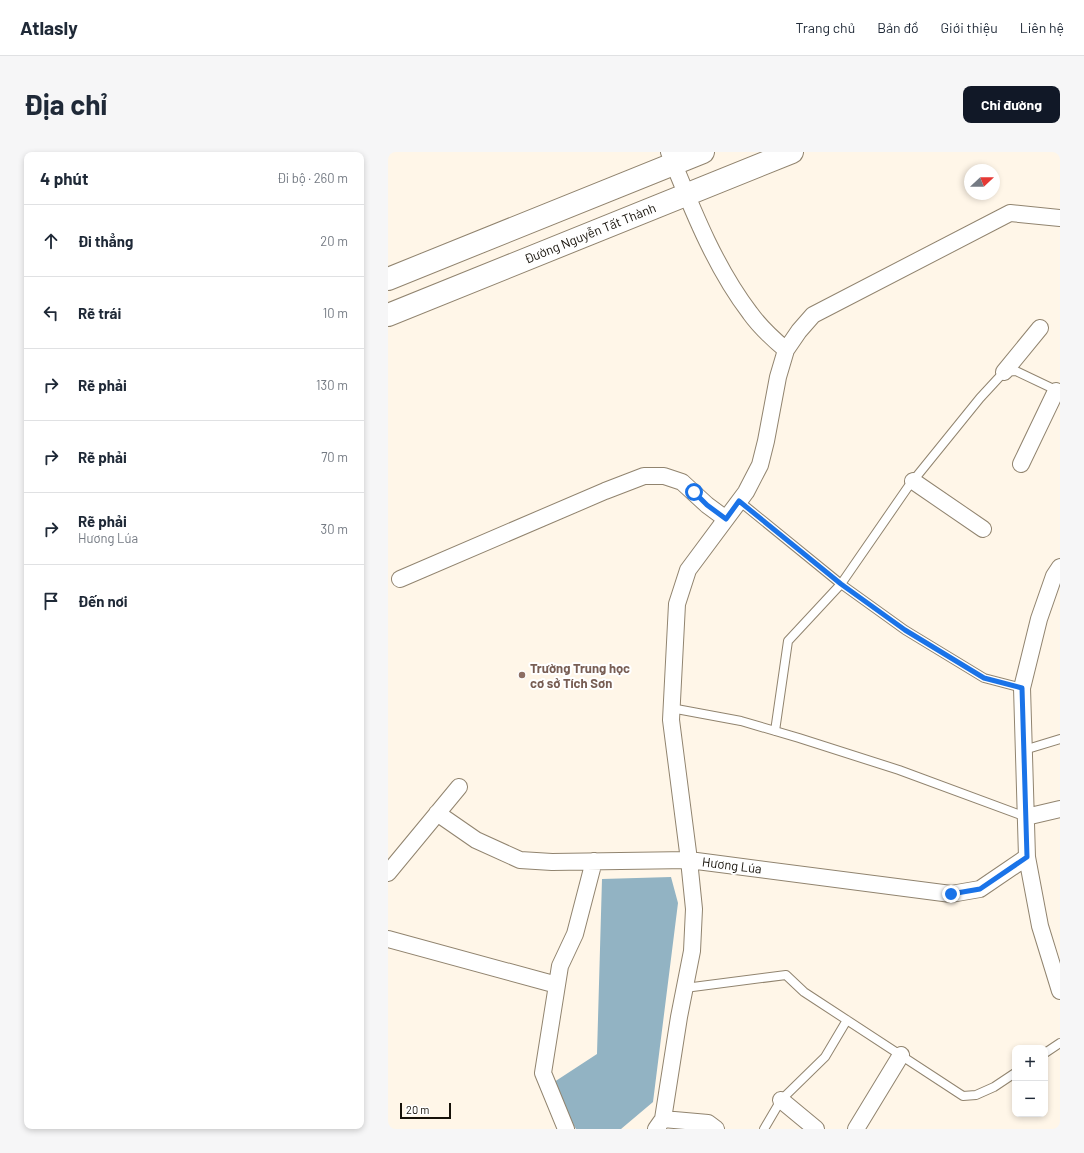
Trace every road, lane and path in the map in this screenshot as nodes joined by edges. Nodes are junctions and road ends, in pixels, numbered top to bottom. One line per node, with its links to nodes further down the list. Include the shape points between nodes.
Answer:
1 (703, 152): 3 (main road)
2 (792, 152): 4 (main road, Đường Nguyễn Tất Thành)
3 (672, 158): 4 (street); 6 (main road)
4 (686, 194): 7 (main road, Đường Nguyễn Tất Thành); 9 (street, via 735,293 750,314)
5 (1060, 218): 9 (street, via 1010,213 813,315)
6 (388, 280)
7 (388, 315)
8 (1040, 328): 10 (street)
9 (786, 350): 14 (street, via 760,465)
10 (1004, 372): 11 (lane, via 1016,371); 13 (lane)
11 (1058, 391): 12 (street)
12 (1021, 464)
13 (913, 481): 16 (street); 19 (lane)
14 (739, 501): 15 (street); 19 (lane)
15 (726, 519): 18 (street, via 682,482 664,476 644,476); 21 (street, via 688,570 677,604)
16 (983, 529)
17 (1060, 567): 20 (street, via 1054,576 1039,619)
18 (400, 579)
19 (841, 584): 20 (lane, via 905,630 984,678); 22 (lane, via 788,641)
20 (1022, 688): 24 (street)
21 (671, 708): 22 (lane, via 741,721); 30 (street, via 670,720)
22 (775, 731): 28 (lane, via 899,770)
23 (1060, 739): 24 (lane)
24 (1024, 750): 28 (street)
25 (459, 787): 27 (street)
26 (1060, 809): 28 (street)
27 (437, 813): 31 (street, Hương Lúa, via 476,840 520,860); 32 (street)
28 (1026, 817): 29 (street)
29 (1027, 857): 30 (street, Hương Lúa, via 980,889 951,894); 36 (street, via 1040,926)
30 (689, 860): 31 (street, Hương Lúa); 35 (street, via 693,916 692,952)
31 (594, 861): 34 (street, via 575,934 560,966)
32 (388, 873)
33 (388, 939): 34 (street)
34 (557, 985): 44 (street, via 543,1073)
35 (684, 988): 37 (lane, via 786,975 804,992); 43 (street)
36 (1060, 991)
37 (847, 1020): 40 (lane); 42 (lane, via 825,1057)
38 (1060, 1043): 39 (lane)
39 (1048, 1051)
40 (901, 1055): 41 (lane, via 962,1096 976,1095); 48 (street)
41 (1012, 1075)
42 (781, 1100): 46 (lane); 47 (street)
43 (659, 1126): 45 (street, via 708,1123)
44 (566, 1129)
45 (716, 1129)
46 (764, 1129)
47 (816, 1129)
48 (856, 1129)

